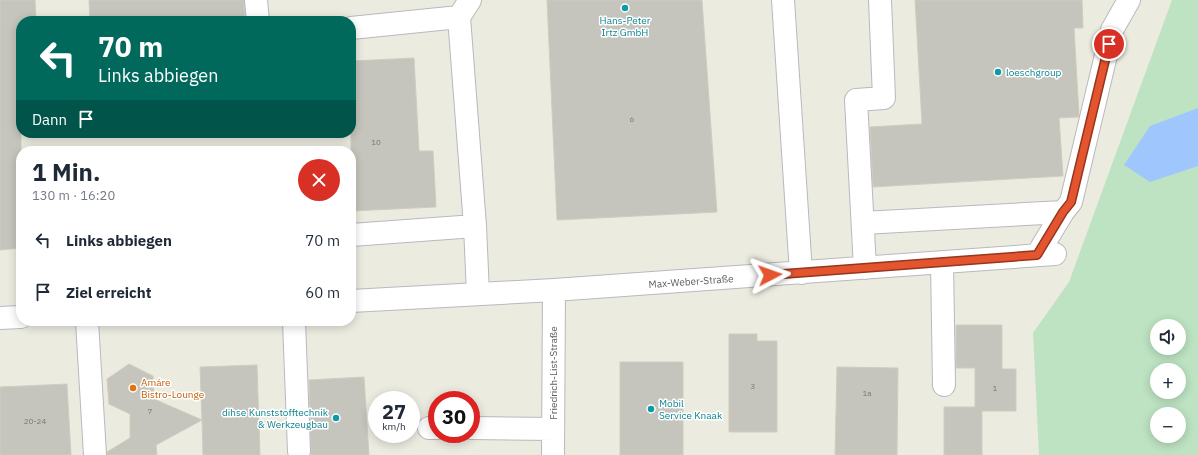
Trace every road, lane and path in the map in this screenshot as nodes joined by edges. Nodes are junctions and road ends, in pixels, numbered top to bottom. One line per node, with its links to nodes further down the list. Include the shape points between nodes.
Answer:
1 (256, 0): 6 (street)
2 (783, 0): 14 (street)
3 (880, 0): 9 (street, via 884,98 856,100)
4 (1130, 0): 8 (street, via 1112,30 1071,202)
5 (465, 8): 7 (street); 10 (street)
6 (258, 16)
7 (356, 27)
8 (1063, 212): 9 (street); 12 (street, Max-Weber-Straße, via 1046,255)
9 (863, 223): 13 (street)
10 (475, 226): 11 (street); 16 (street)
11 (356, 235)
12 (942, 263): 13 (street, Max-Weber-Straße); 22 (street)
13 (865, 268): 14 (street, Max-Weber-Straße)
14 (801, 273): 15 (street, Max-Weber-Straße)
15 (554, 290): 16 (street, Max-Weber-Straße); 24 (street, Friedrich-List-Straße)
16 (478, 294): 17 (street, Max-Weber-Straße)
17 (356, 301)
18 (16, 317): 19 (street)
19 (0, 318)
20 (87, 326): 26 (street)
21 (294, 326): 25 (street)
22 (944, 386)
23 (480, 428): 24 (street)
24 (553, 429): 27 (street, Friedrich-List-Straße)
25 (299, 451)
26 (95, 455)
27 (553, 455)

